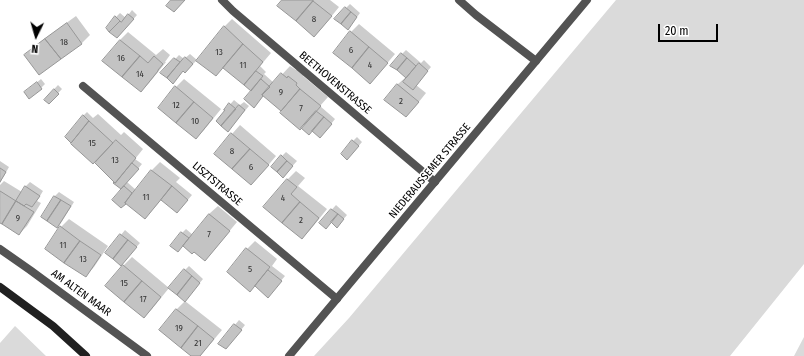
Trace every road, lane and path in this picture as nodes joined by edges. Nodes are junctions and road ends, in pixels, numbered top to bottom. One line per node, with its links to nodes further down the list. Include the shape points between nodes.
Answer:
1 (222, 0): 6 (street, BEETHOVENSTRASSE)
2 (459, 0): 4 (street)
3 (587, 0): 4 (street, NIEDERAUSSEMER STRASSE)
4 (536, 61): 6 (street, NIEDERAUSSEMER STRASSE)
5 (83, 86): 9 (street, LISZTSTRASSE)
6 (435, 182): 9 (street, NIEDERAUSSEMER STRASSE)
7 (0, 249): 11 (street, AM ALTEN MAAR)
8 (0, 287): 10 (main road, via 53,326)
9 (337, 299): 12 (street, NIEDERAUSSEMER STRASSE)
10 (86, 356)
11 (147, 356)
12 (289, 356)

